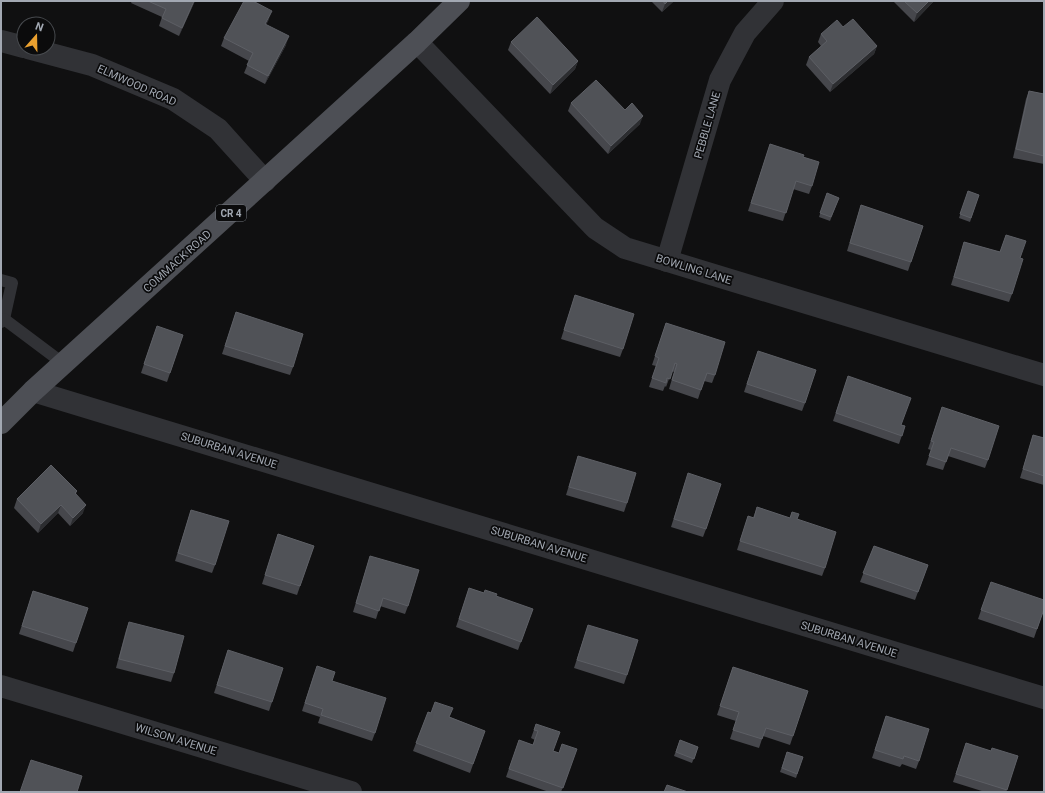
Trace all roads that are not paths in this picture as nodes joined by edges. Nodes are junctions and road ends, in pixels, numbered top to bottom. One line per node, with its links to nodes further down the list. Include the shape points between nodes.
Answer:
1 (459, 1): 4 (main road, COMMACK ROAD / CR 4)
2 (773, 1): 8 (street, PEBBLE LANE, via 745,33 720,80)
3 (1, 41): 5 (street)
4 (417, 42): 7 (main road, COMMACK ROAD / CR 4); 8 (street, BOWLING LANE, via 595,228 625,248)
5 (16, 45)
6 (56, 55): 7 (street, ELMWOOD ROAD, via 92,65 172,99 218,129)
7 (265, 181): 11 (main road, COMMACK ROAD / CR 4)
8 (667, 261): 12 (street, BOWLING LANE)
9 (1, 280): 10 (lane, via 12,283)
10 (3, 320): 11 (lane)
11 (64, 364): 13 (main road, COMMACK ROAD / CR 4)
12 (1044, 375)
13 (33, 391): 14 (main road, COMMACK ROAD / CR 4); 16 (street, SUBURBAN AVENUE)
14 (1, 423)
15 (1, 686): 17 (street, WILSON AVENUE)
16 (1044, 698)
17 (351, 792)

